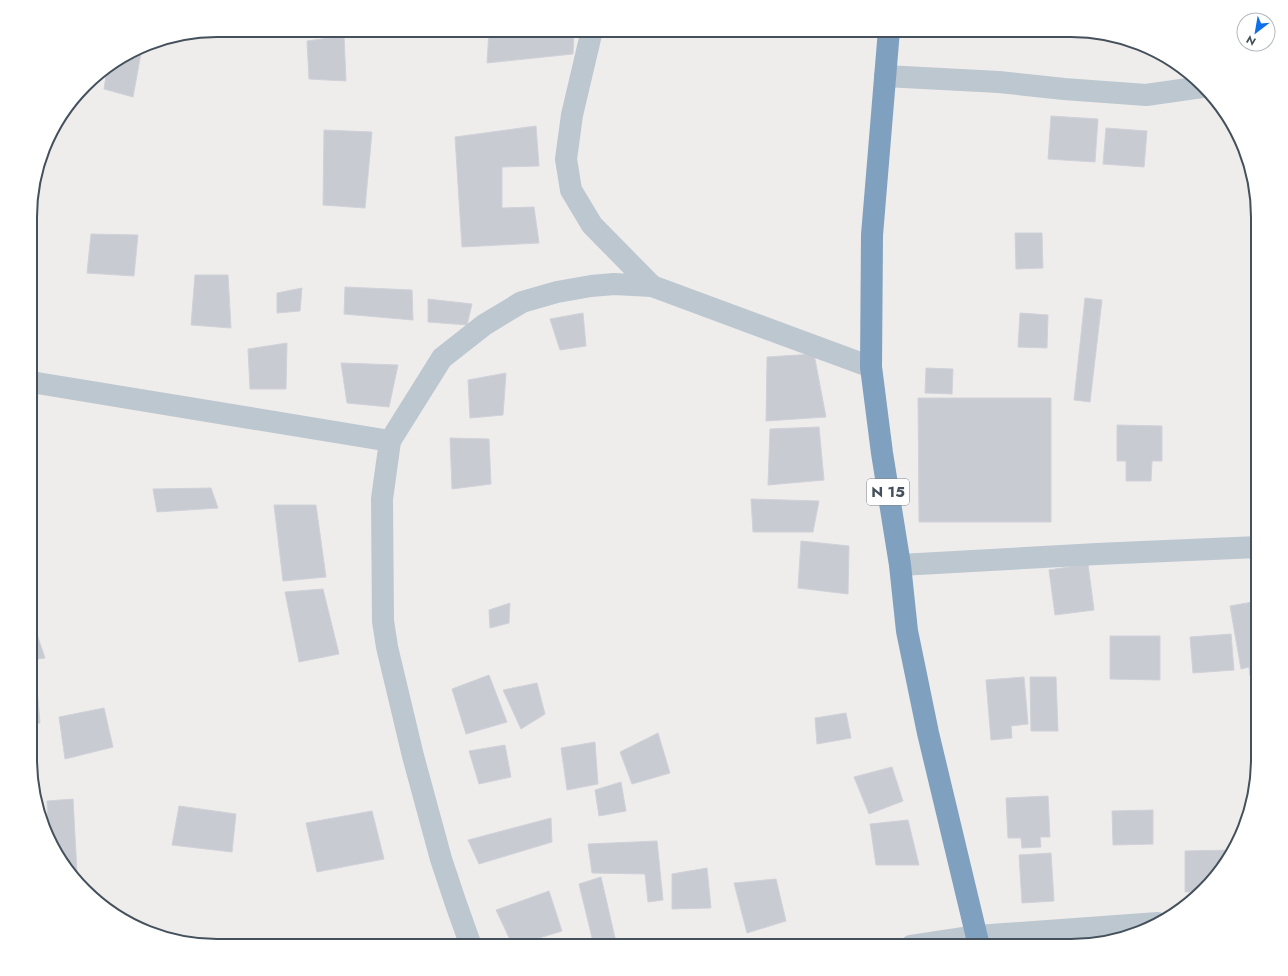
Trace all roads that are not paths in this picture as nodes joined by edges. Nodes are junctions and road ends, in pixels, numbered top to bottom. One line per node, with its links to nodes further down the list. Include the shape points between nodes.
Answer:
1 (590, 37): 5 (street, via 572,114 566,159 571,190 592,225)
2 (888, 37): 3 (highway, N 15)
3 (885, 76): 4 (street, via 999,82 1146,95); 6 (highway, N 15, via 872,235)
4 (1196, 88)
5 (652, 286): 6 (street); 8 (street, via 591,286 522,302 484,325 442,358)
6 (871, 366): 10 (highway, N 15)
7 (37, 383): 8 (street)
8 (390, 441): 12 (street, via 382,499 383,621 387,647 440,859)
9 (1251, 547): 10 (street)
10 (900, 565): 13 (highway, N 15, via 907,631 928,733)
11 (1140, 925): 14 (street)
12 (468, 939)
13 (978, 939)
14 (998, 939)

